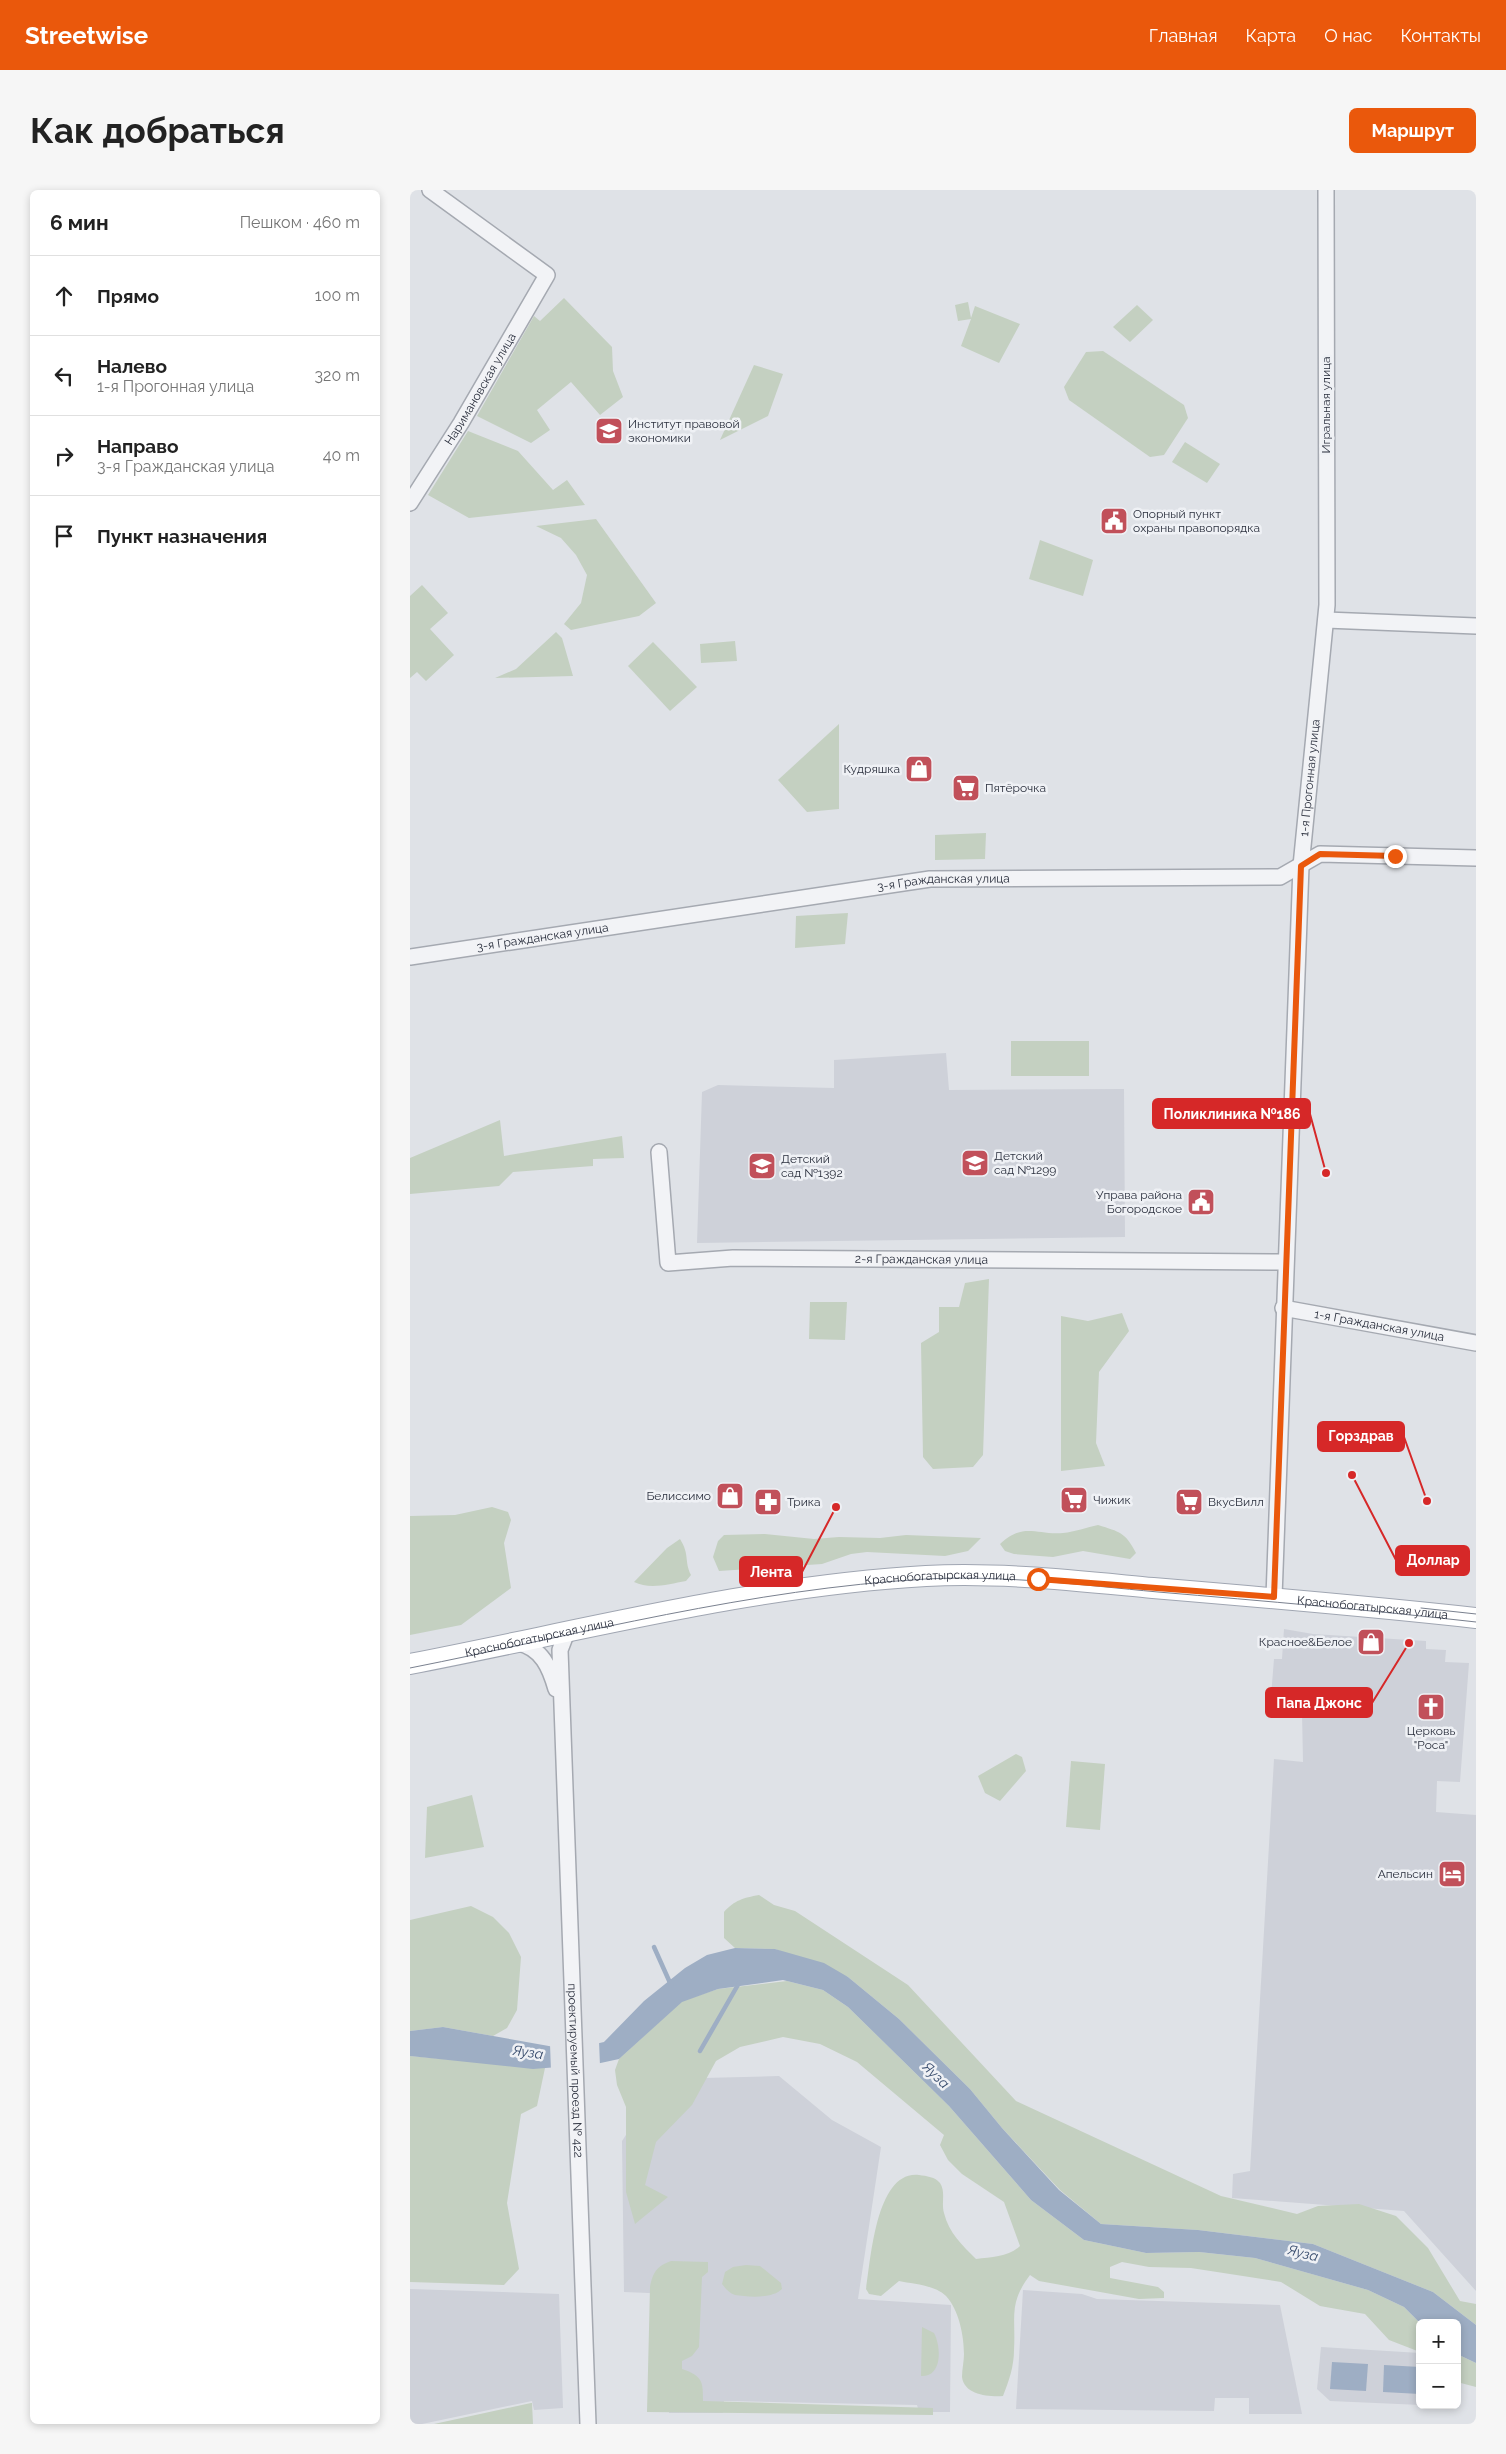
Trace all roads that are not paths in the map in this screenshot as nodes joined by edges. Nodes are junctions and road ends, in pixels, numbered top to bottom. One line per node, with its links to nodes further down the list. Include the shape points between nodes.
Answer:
1 (430, 190): 3 (street, Наримановская улица, via 547,275 461,423)
2 (1326, 190): 4 (street, Игральная улица)
3 (410, 503)
4 (1326, 620): 5 (street); 7 (street, 1-я Прогонная улица)
5 (1476, 626)
6 (1476, 858): 7 (street, 3-я Гражданская улица, via 1320,854)
7 (1301, 866): 8 (street, 3-я Гражданская улица, via 1280,877 930,879); 10 (street, 1-я Прогонная улица)
8 (410, 957)
9 (659, 1152): 10 (street, 2-я Гражданская улица, via 668,1263 733,1258)
10 (1285, 1262): 11 (street, 1-я Прогонная улица)
11 (1283, 1308): 12 (street, 1-я Гражданская улица); 13 (street, 1-я Прогонная улица)
12 (1476, 1343)
13 (1274, 1597): 14 (main road, Краснобогатырская улица); 15 (main road, Краснобогатырская улица, via 1038,1579 929,1576 803,1588 699,1604)
14 (1476, 1618)
15 (570, 1632): 16 (main road, Краснобогатырская улица); 18 (street, проектируемый проезд № 422, via 560,1650)
16 (518, 1643): 17 (main road, Краснобогатырская улица); 18 (street, проектируемый проезд № 422, via 540,1654 552,1672)
17 (410, 1664)
18 (563, 1718): 19 (street, проектируемый проезд № 422)
19 (588, 2424)

